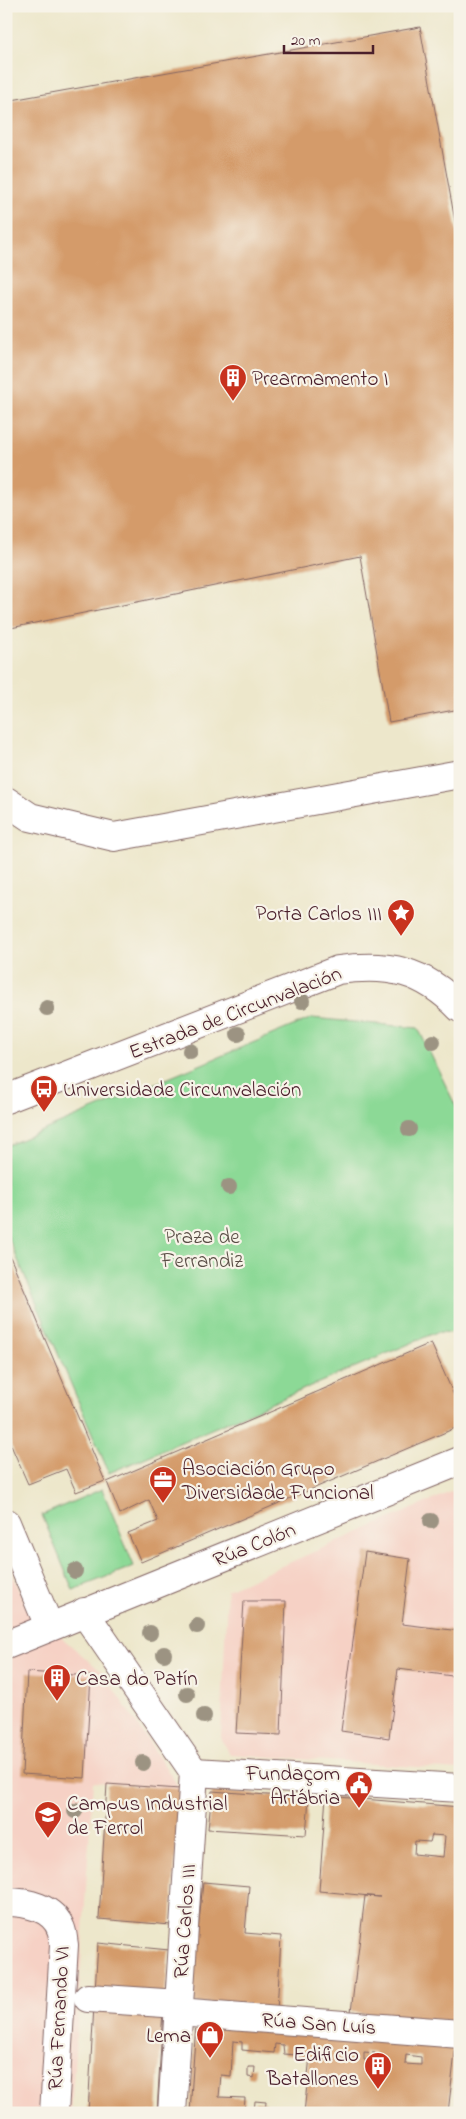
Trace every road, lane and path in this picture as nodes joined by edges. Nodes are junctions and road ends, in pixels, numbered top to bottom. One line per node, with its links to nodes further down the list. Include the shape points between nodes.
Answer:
1 (460, 774): 2 (street, via 114,837 30,817)
2 (6, 801)
3 (460, 1008): 4 (street, Estrada de Circunvalación, via 421,978 395,969 368,966 338,970)
4 (6, 1099)
5 (460, 1461): 7 (street, Rúa Colón)
6 (6, 1523): 8 (street)
7 (84, 1612): 8 (street, Rúa Colón); 10 (street)
8 (49, 1626): 9 (street, Rúa Colón)
9 (6, 1645)
10 (194, 1772): 11 (street); 14 (street, Rúa Carlos III)
11 (460, 1788)
12 (6, 1902): 16 (street, Rúa Fernando VI, via 32,1905 48,1912 61,1928 64,1945)
13 (88, 1998): 14 (street, Rúa San Luís)
14 (178, 2008): 15 (street, Rúa San Luís); 17 (street, Rúa Carlos III)
15 (460, 2034)
16 (54, 2113)
17 (172, 2113)

